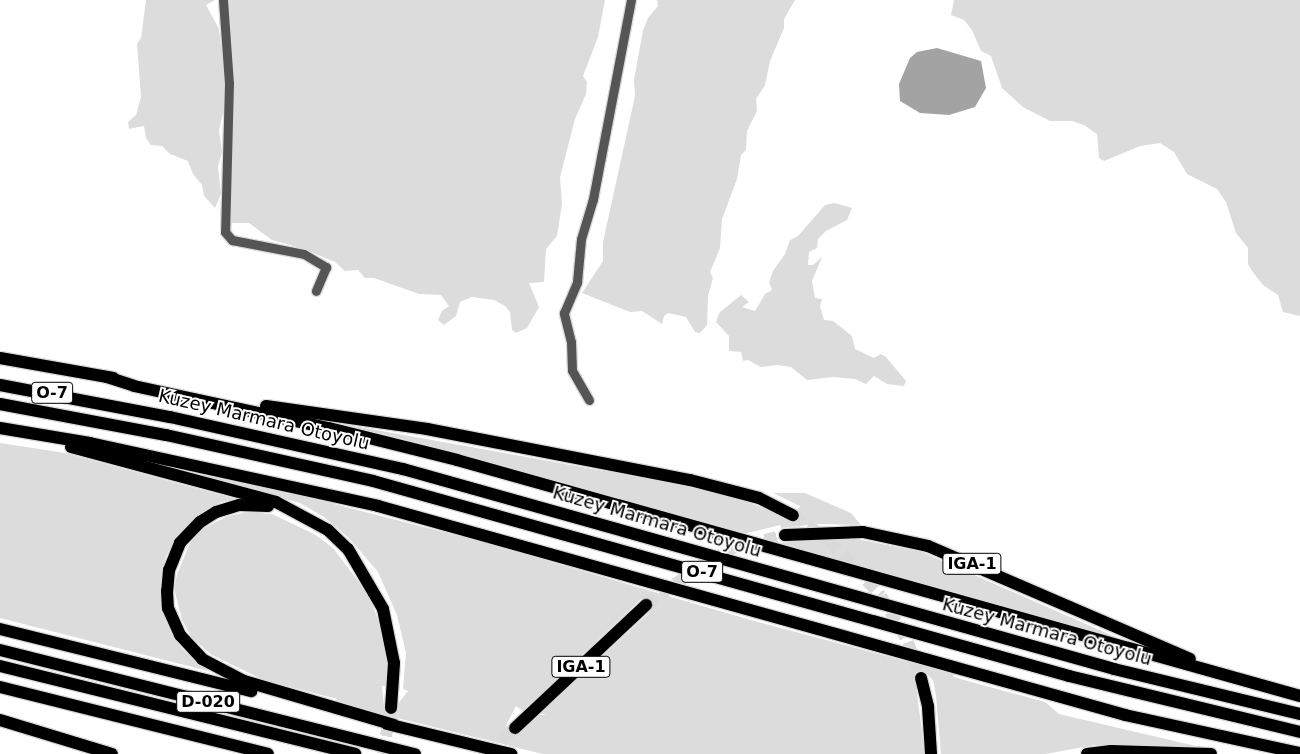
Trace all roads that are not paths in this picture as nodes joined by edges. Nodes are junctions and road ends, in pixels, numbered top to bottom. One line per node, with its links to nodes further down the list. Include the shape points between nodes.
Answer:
1 (223, 0): 3 (street, via 229,83 225,232 232,240 304,254 326,267)
2 (632, 0): 7 (street, via 627,36 581,240 577,282 564,313 571,342 572,370)
3 (316, 291)
4 (0, 358): 5 (highway)
5 (107, 377): 12 (highway, via 266,406 444,432 690,480 759,498); 22 (highway, via 134,386 329,428 457,460)
6 (0, 385): 24 (highway, Kuzey Marmara Otoyolu / O-7, via 105,403 403,469 1062,655)
7 (588, 400)
8 (0, 404): 28 (highway, Kuzey Marmara Otoyolu / O-7, via 101,421 373,481 1069,676)
9 (0, 428): 11 (highway)
10 (0, 435): 11 (highway)
11 (32, 437): 14 (highway, via 276,502 328,530); 29 (highway, via 261,479 378,506 1125,716)
12 (793, 515)
13 (785, 535): 21 (highway, IGA-1, via 863,532 915,542 1186,658)
14 (354, 559): 23 (highway, via 376,594 388,624 394,663); 26 (highway, via 314,525 285,511 260,505 231,507 200,522 180,544 169,570 168,608 180,635 192,651 229,675 270,691)
15 (646, 605): 27 (highway, IGA-1)
16 (0, 628): 26 (highway)
17 (0, 650): 33 (highway, D-020)
18 (0, 666): 32 (highway, D-020)
19 (922, 678): 35 (highway)
20 (0, 687): 31 (highway)
21 (1300, 690)
22 (1300, 696)
23 (391, 708)
24 (1300, 714)
25 (0, 720): 30 (highway)
26 (394, 725): 34 (highway)
27 (514, 728)
28 (1300, 732)
29 (1300, 753)
30 (112, 754)
31 (268, 754)
32 (355, 754)
33 (415, 754)
34 (511, 754)
35 (930, 754)
36 (1087, 754): 37 (highway)
37 (1211, 754)

